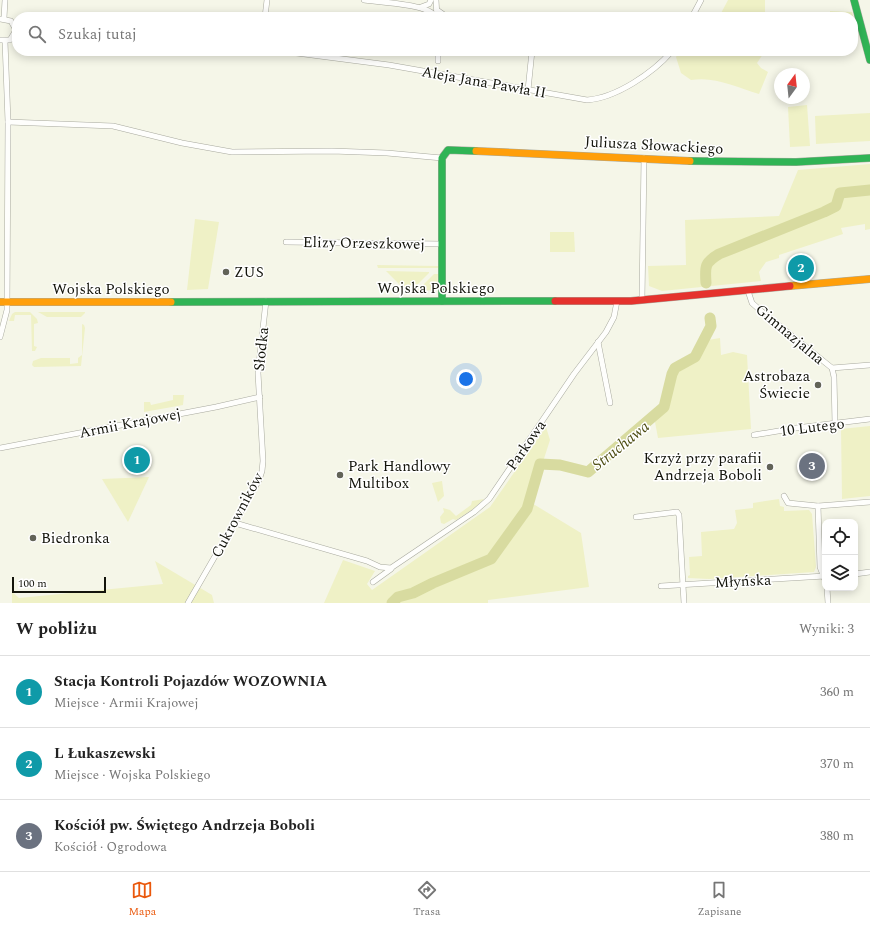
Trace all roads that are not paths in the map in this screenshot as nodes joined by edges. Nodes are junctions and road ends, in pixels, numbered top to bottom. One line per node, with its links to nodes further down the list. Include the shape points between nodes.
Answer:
1 (5, 0): 16 (street)
2 (267, 0): 10 (street)
3 (364, 0): 8 (street)
4 (431, 0): 8 (street, via 429,4)
5 (436, 0): 9 (street)
6 (701, 0): 13 (street)
7 (854, 0): 14 (street)
8 (421, 7): 11 (street)
9 (438, 10): 12 (street)
10 (266, 12)
11 (432, 12)
12 (440, 12)
13 (695, 12)
14 (857, 12)
15 (858, 15): 24 (street)
16 (2, 19): 17 (street)
17 (12, 22)
18 (12, 38): 19 (street)
19 (2, 41): 27 (street)
20 (320, 56): 26 (street, Aleja Jana Pawła II, via 389,65)
21 (438, 56): 25 (street)
22 (531, 56): 26 (street)
23 (667, 56): 26 (street, Aleja Jana Pawła II, via 623,88 601,98 576,99)
24 (870, 60)
25 (438, 61)
26 (528, 90)
27 (8, 122): 28 (street, via 119,127 182,143 232,152 332,151); 39 (street)
28 (442, 158): 29 (street, Juliusza Słowackiego, via 445,152 452,150); 32 (street)
29 (644, 158): 30 (street, Juliusza Słowackiego, via 755,162); 35 (street)
30 (870, 158)
31 (286, 242): 32 (street, Elizy Orzeszkowej)
32 (442, 244): 37 (street)
33 (870, 279): 34 (street, Wojska Polskiego)
34 (748, 291): 35 (street, Wojska Polskiego); 43 (street, Gimnazjalna, via 752,303)
35 (642, 300): 38 (street, Wojska Polskiego)
36 (266, 301): 37 (street, Wojska Polskiego); 39 (street, Wojska Polskiego); 44 (street, Słodka, via 258,373)
37 (442, 301): 38 (street, Wojska Polskiego)
38 (616, 301): 41 (street, Parkowa, via 613,320)
39 (4, 302): 40 (street, via 8,310)
40 (0, 337)
41 (598, 342): 45 (street); 55 (street, Parkowa, via 489,499)
42 (870, 365): 43 (street)
43 (832, 368): 47 (street, Gimnazjalna)
44 (260, 397): 49 (street, Armii Krajowej); 54 (street, Cukrowników, via 262,471)
45 (610, 403)
46 (870, 419): 47 (street, 10 Lutego)
47 (835, 424): 48 (street, 10 Lutego)
48 (754, 435)
49 (0, 448)
50 (784, 496): 52 (street, via 788,502)
51 (870, 502): 52 (street)
52 (818, 506): 56 (street)
53 (636, 518): 61 (street, via 677,512 680,523)
54 (235, 523): 55 (street, via 380,567); 64 (street, Cukrowników)
55 (391, 568): 60 (street, Parkowa)
56 (822, 572)
57 (870, 572): 58 (street)
58 (858, 574)
59 (822, 578): 61 (street, Młyńska)
60 (373, 582)
61 (683, 584): 62 (street, Młyńska); 65 (street)
62 (661, 586)
63 (827, 591): 66 (street)
64 (188, 603)
65 (684, 603)
66 (828, 603)

